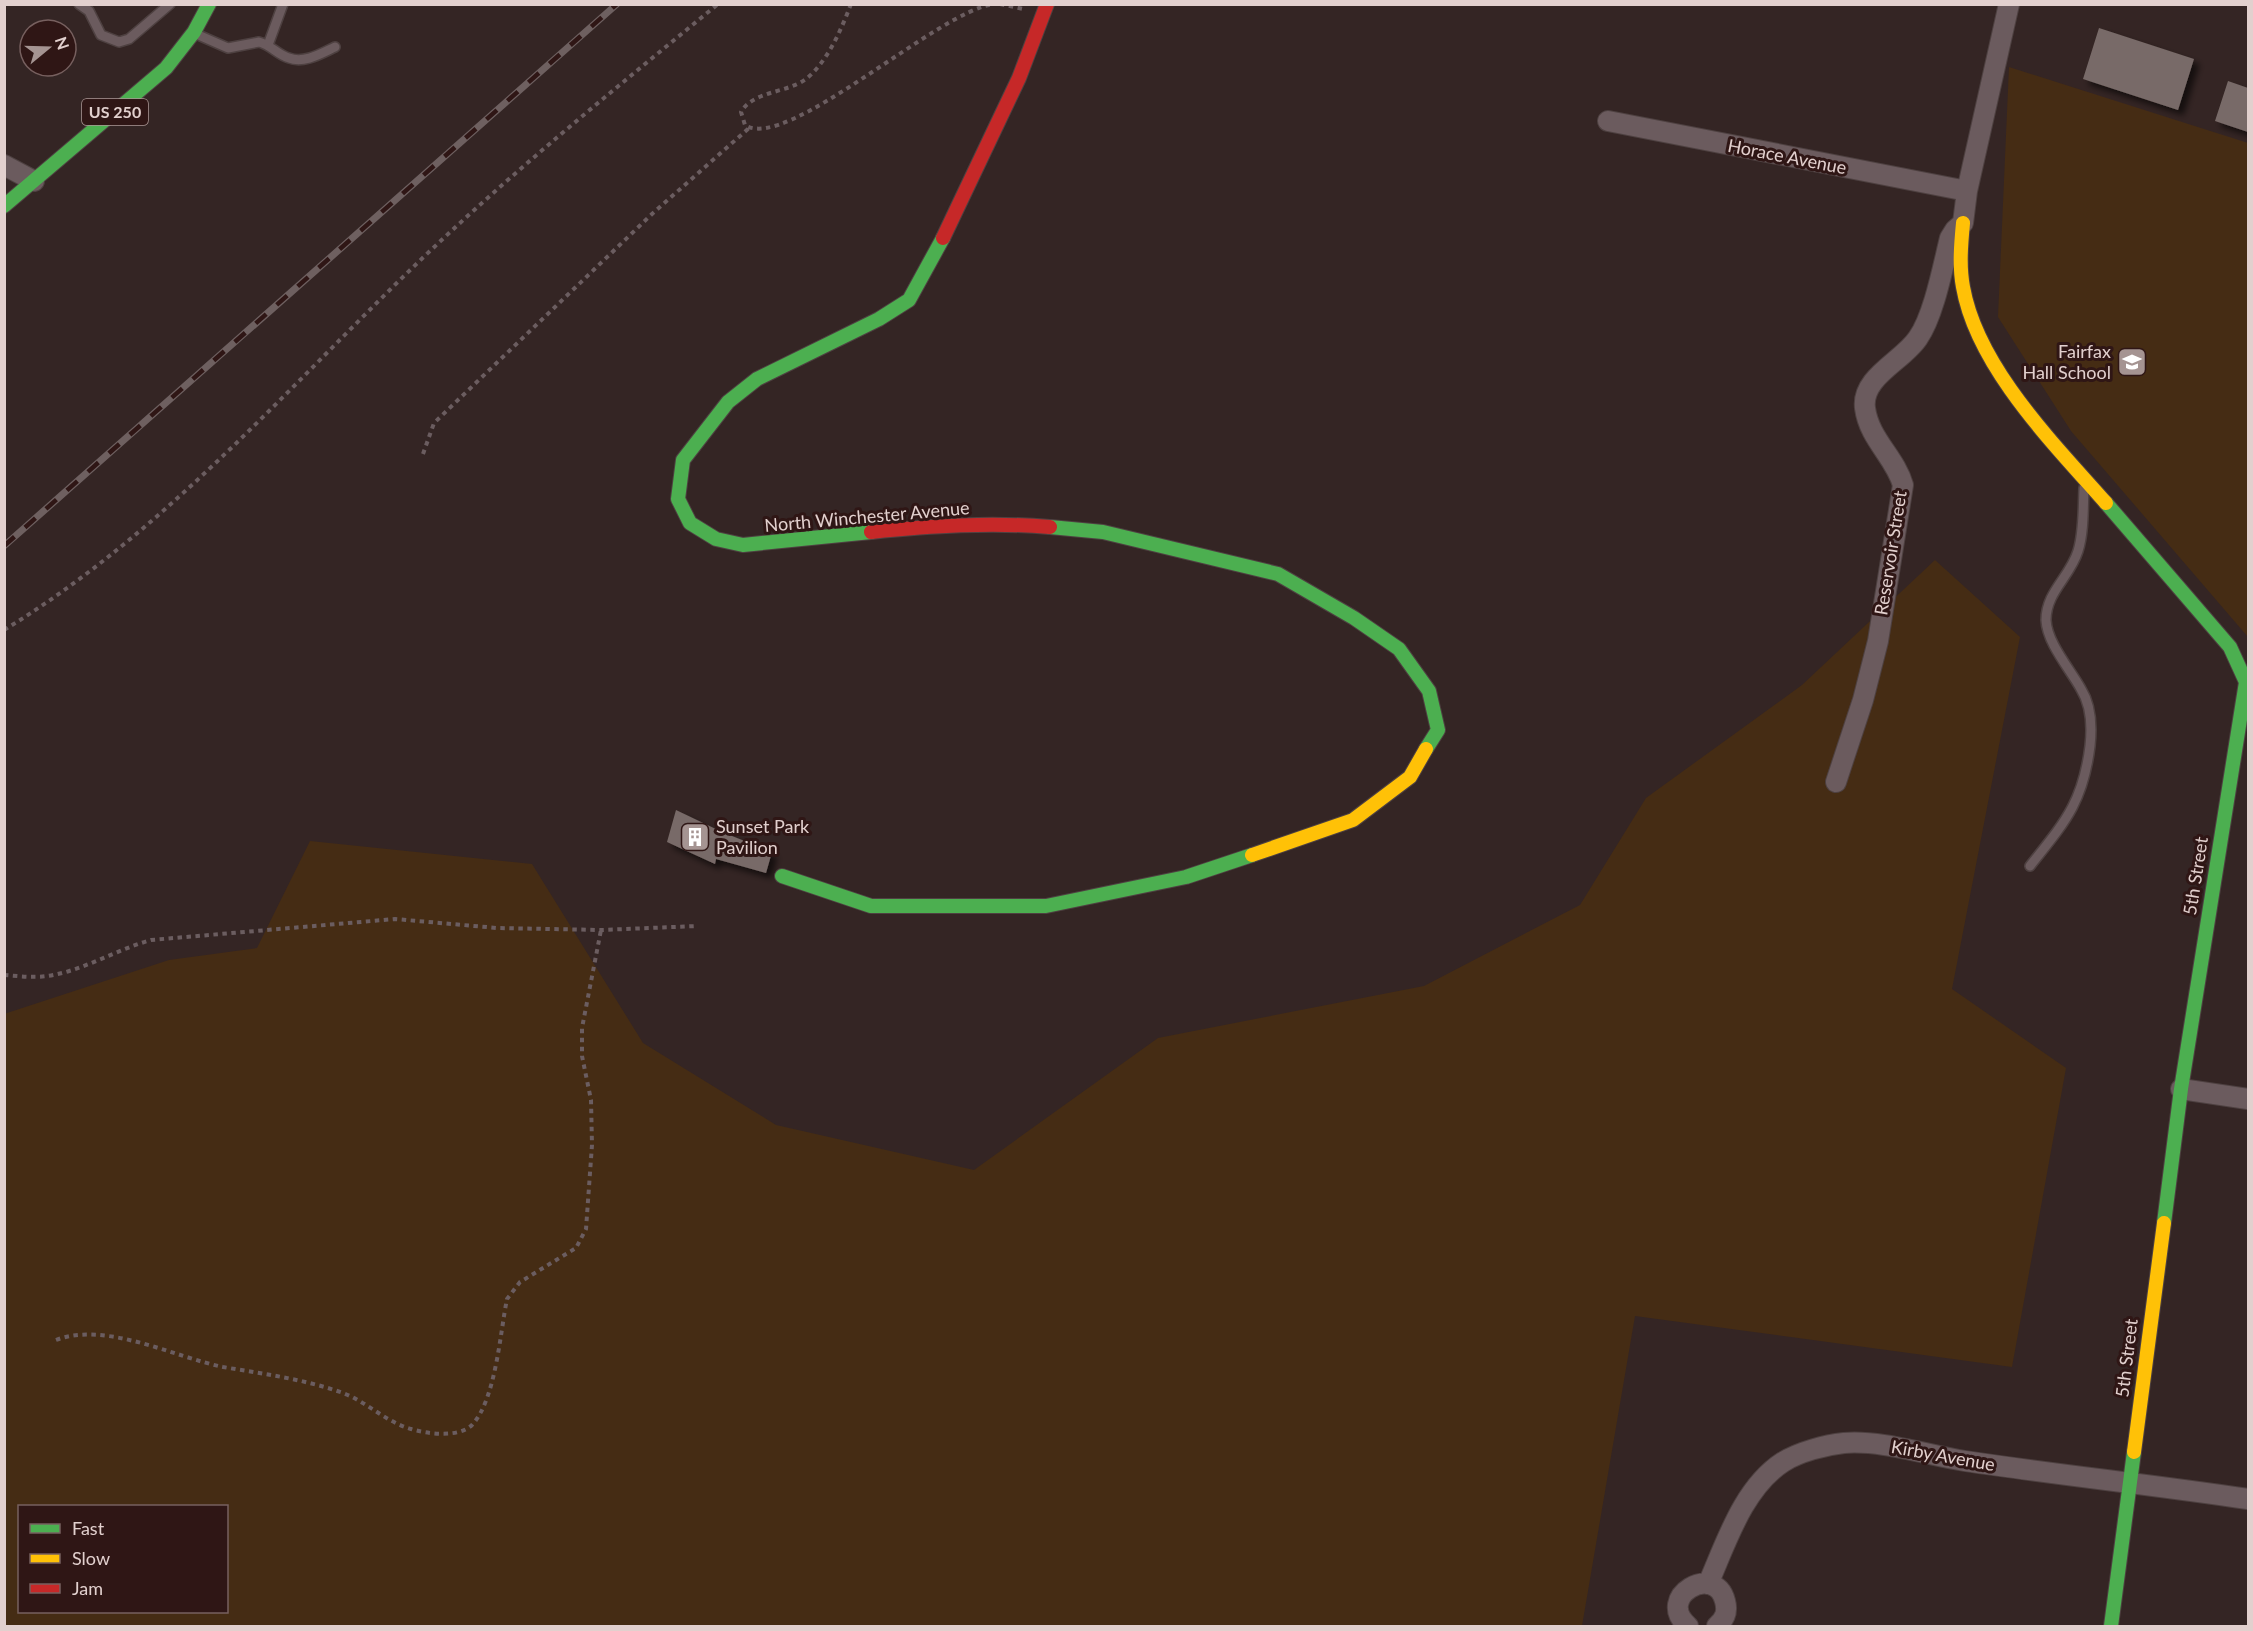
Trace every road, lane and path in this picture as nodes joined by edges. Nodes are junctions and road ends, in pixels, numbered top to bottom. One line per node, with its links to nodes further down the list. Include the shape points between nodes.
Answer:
1 (79, 4): 2 (lane, via 89,11 101,35 119,42 129,39)
2 (171, 4)
3 (209, 4): 10 (street, US 250)
4 (283, 4): 11 (lane)
5 (718, 4): 22 (path, via 590,109 466,219 183,493 69,588)
6 (851, 4): 14 (path, via 820,65 787,90 745,105 741,119)
7 (994, 4): 14 (path, via 944,24 883,67 799,115 765,129)
8 (1047, 4): 26 (street, North Winchester Avenue, via 1014,89 935,255 909,300 879,320 757,379 728,402 683,460 678,499 690,523 716,540 743,545 923,527 1013,524 1103,532 1278,574 1399,649 1429,691 1438,730 1410,777 1353,820 1186,877 1046,906 871,906)
9 (2009, 4): 17 (street, Reservoir Street)
10 (194, 32): 11 (lane, via 228,48 251,42); 16 (street, US 250, via 166,68)
11 (268, 45): 12 (lane, via 297,60)
12 (335, 46)
13 (1608, 121): 17 (street, Horace Avenue)
14 (749, 128): 20 (path, via 652,214 434,423)
15 (4, 165): 16 (street)
16 (34, 181): 18 (street, US 250)
17 (1967, 191): 19 (street, Reservoir Street)
18 (4, 206)
19 (1964, 223): 21 (street, 5th Street, via 1960,251 1963,288 1981,335 2010,388); 24 (street, Reservoir Street, via 1950,238 1919,338 1866,393 1864,406 1876,442 1903,485 1878,641)
20 (423, 454)
21 (2085, 480): 23 (street, 5th Street, via 2230,647 2242,670); 25 (lane, via 2077,554 2052,594 2046,624 2085,694 2091,735 2086,776 2068,818)
22 (4, 630)
23 (2247, 695): 30 (street, 5th Street, via 2231,767)
24 (1836, 782)
25 (2030, 866)
26 (782, 876)
27 (697, 926): 28 (path)
28 (601, 930): 29 (path, via 363,920 151,940 78,969 46,977); 32 (path, via 582,1028 592,1145 586,1229 576,1248 512,1289 489,1391 471,1426 457,1432 432,1434 412,1430 345,1394 307,1381 222,1366 166,1349 85,1333)
29 (4, 975)
30 (2181, 1089): 31 (street); 33 (street, 5th Street)
31 (2248, 1100)
32 (56, 1340)
33 (2129, 1484): 34 (street, Kirby Avenue); 35 (street, Kirby Avenue, via 1882,1446 1845,1443 1820,1448 1783,1462 1757,1487 1727,1538); 38 (street, 5th Street)
34 (2248, 1499)
35 (1708, 1584): 36 (street, via 1696,1584 1681,1597 1680,1617); 37 (street, via 1724,1598 1724,1617)
36 (1688, 1626)
37 (1717, 1626)
38 (2111, 1626)

